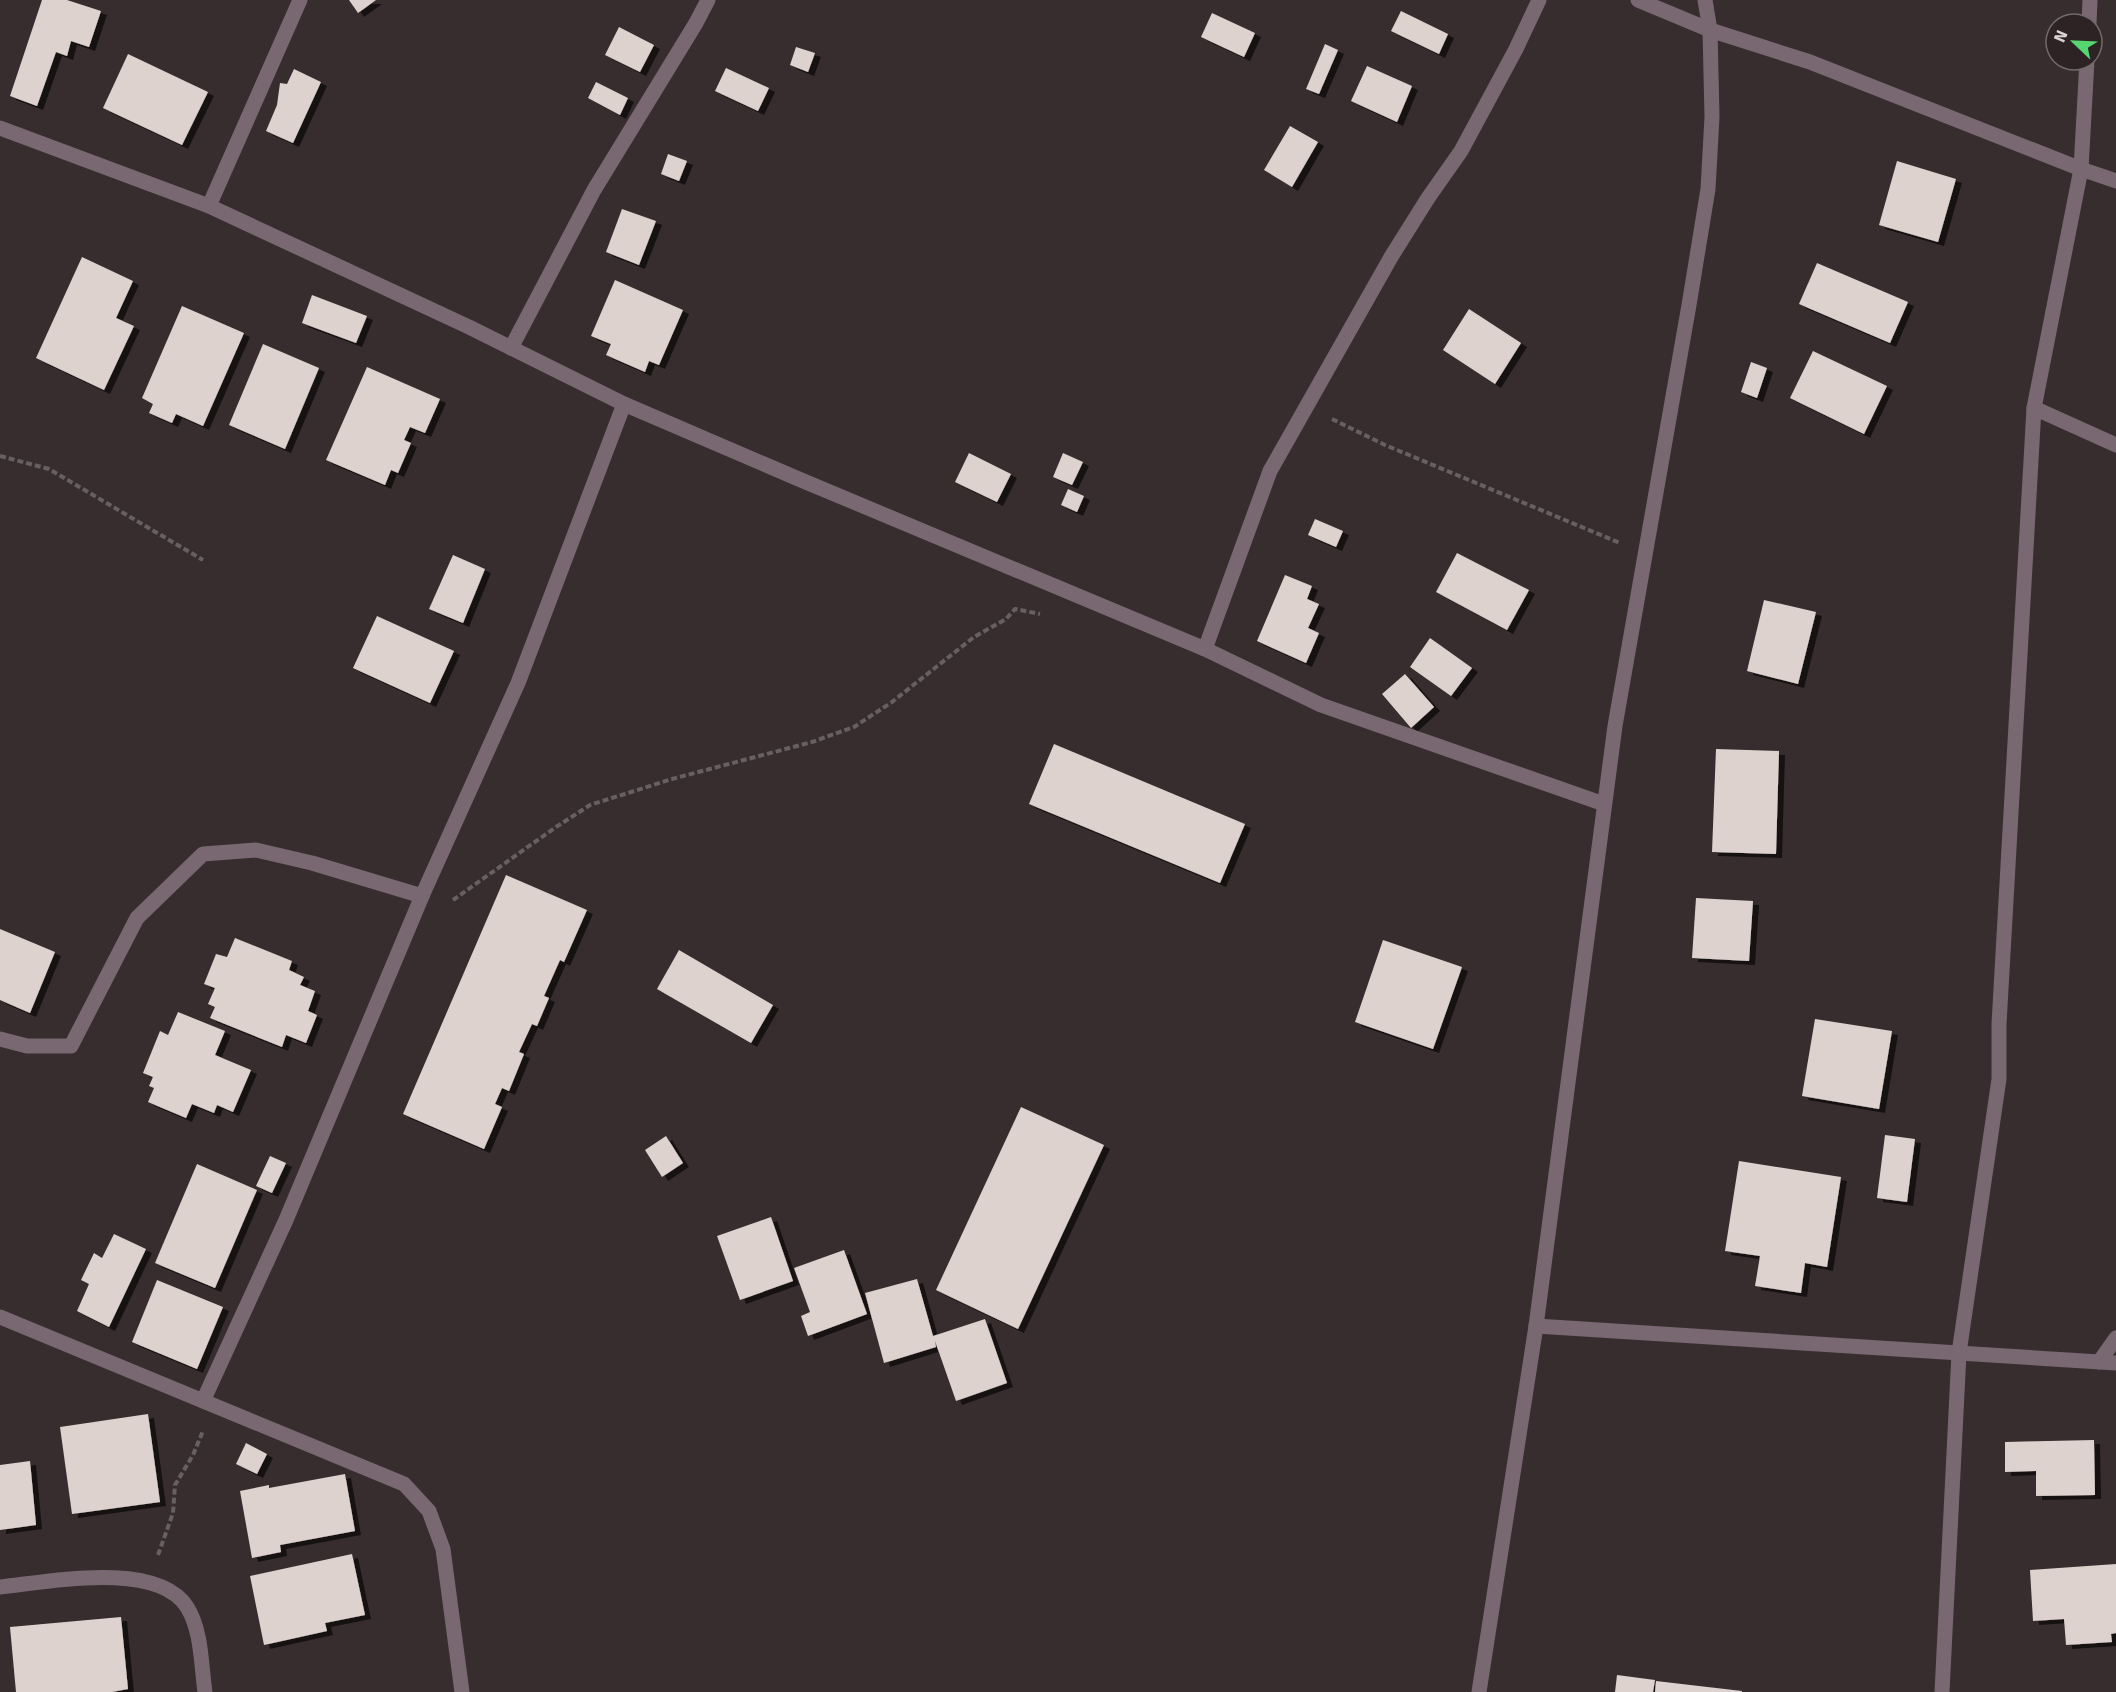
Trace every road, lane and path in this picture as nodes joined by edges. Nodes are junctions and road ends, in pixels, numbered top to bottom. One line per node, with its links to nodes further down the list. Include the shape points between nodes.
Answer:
1 (300, 0): 11 (street)
2 (708, 0): 12 (street, via 594,190)
3 (1539, 0): 14 (street, via 1461,151 1391,257)
4 (1638, 0): 6 (street)
5 (1705, 0): 6 (street)
6 (1710, 30): 9 (street, via 1810,62); 18 (street, via 1712,117 1707,189)
7 (2086, 72): 9 (street)
8 (0, 128): 11 (street)
9 (2081, 169): 10 (street); 15 (street)
10 (2116, 181)
11 (209, 206): 12 (street)
12 (511, 348): 13 (street)
13 (624, 404): 21 (street); 23 (street, via 518,683)
14 (1307, 406): 18 (path, via 1385,445); 21 (street, via 1270,471)
15 (2034, 408): 16 (street); 29 (street, via 1999,1079)
16 (2116, 445)
17 (0, 456): 19 (path, via 49,469)
18 (1645, 553): 22 (street)
19 (203, 560)
20 (1048, 616): 24 (path, via 1015,609 854,727 590,805 450,902)
21 (1205, 649): 22 (street, via 1321,705)
22 (1604, 804): 27 (street)
23 (422, 896): 24 (street); 25 (street, via 256,850 203,854 137,918 71,1046 27,1046)
24 (413, 917): 32 (street)
25 (0, 1039)
26 (0, 1317): 32 (street)
27 (1536, 1326): 29 (street); 37 (street)
28 (2116, 1338): 30 (street)
29 (1959, 1353): 30 (street); 38 (street)
30 (2099, 1362): 31 (street)
31 (2116, 1363)
32 (208, 1404): 33 (path, via 193,1455 175,1485 173,1513 160,1546); 36 (street, via 404,1484 429,1510 443,1549)
33 (155, 1586): 34 (street, via 140,1579 104,1577); 35 (street, via 172,1593 187,1606 196,1626)
34 (0, 1587)
35 (205, 1692)
36 (462, 1692)
37 (1479, 1692)
38 (1942, 1692)

